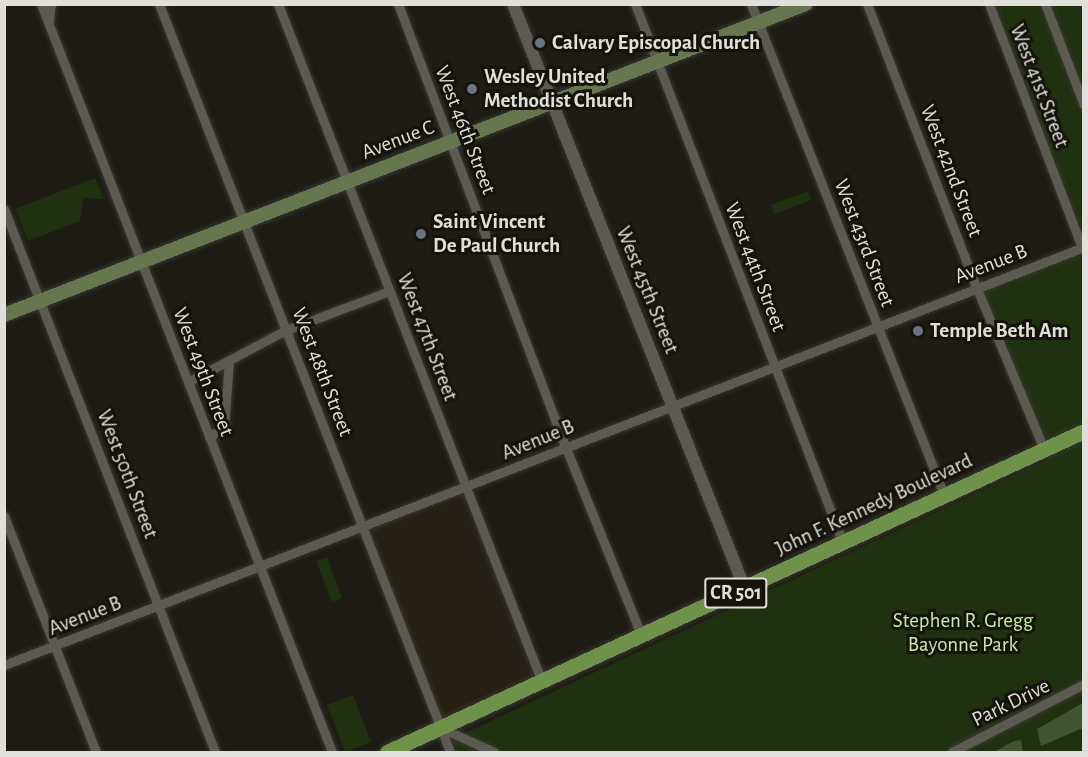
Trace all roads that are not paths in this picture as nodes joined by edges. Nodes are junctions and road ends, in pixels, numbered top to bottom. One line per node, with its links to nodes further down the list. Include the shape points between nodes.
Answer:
1 (41, 4): 13 (street, West 49th Street)
2 (51, 4): 13 (street)
3 (159, 4): 21 (street, West 48th Street)
4 (279, 4): 19 (street, West 47th Street)
5 (398, 4): 18 (street, West 46th Street)
6 (513, 4): 16 (street, West 45th Street)
7 (635, 4): 15 (street, West 44th Street)
8 (751, 4): 14 (street, West 43rd Street)
9 (806, 4): 14 (main road, Avenue C)
10 (867, 4): 24 (street, West 42nd Street)
11 (988, 4): 22 (street, West 41st Street)
12 (1045, 4): 17 (street)
13 (48, 23): 23 (street, West 49th Street)
14 (758, 23): 15 (main road, Avenue C); 28 (street, West 43rd Street)
15 (657, 62): 16 (main road, Avenue C); 31 (street, West 44th Street)
16 (552, 103): 18 (main road, Avenue C); 33 (street, West 45th Street)
17 (1083, 105)
18 (451, 142): 19 (main road, Avenue C); 36 (street, West 46th Street)
19 (348, 182): 21 (main road, Avenue C); 25 (street, West 47th Street)
20 (4, 209): 26 (street, West 50th Street)
21 (246, 222): 23 (main road, Avenue C); 29 (street, West 48th Street)
22 (1083, 248): 24 (street, Avenue B)
23 (141, 262): 26 (main road, Avenue C); 32 (street, West 49th Street)
24 (977, 289): 28 (street, Avenue B); 37 (street, West 42nd Street)
25 (389, 291): 29 (street); 38 (street, West 47th Street)
26 (41, 301): 27 (main road, Avenue C); 45 (street, West 50th Street)
27 (4, 315)
28 (878, 327): 31 (street, Avenue B); 39 (street, West 43rd Street)
29 (286, 330): 30 (street); 41 (street, West 48th Street)
30 (229, 360): 32 (street); 35 (street, via 224,427)
31 (775, 368): 33 (street, Avenue B); 42 (street, West 44th Street)
32 (188, 382): 35 (street, West 49th Street)
33 (673, 407): 36 (street, Avenue B); 44 (street, West 45th Street)
34 (1083, 431): 37 (main road, John F. Kennedy Boulevard / CR 501)
35 (209, 437): 43 (street, West 49th Street)
36 (566, 448): 38 (street, Avenue B); 46 (street, West 46th Street)
37 (1044, 449): 39 (main road, John F. Kennedy Boulevard / CR 501)
38 (467, 488): 41 (street, Avenue B); 49 (street, West 47th Street)
39 (944, 495): 42 (main road, John F. Kennedy Boulevard / CR 501)
40 (4, 516): 47 (street)
41 (364, 528): 43 (street, Avenue B); 51 (street, West 48th Street)
42 (843, 543): 44 (main road, John F. Kennedy Boulevard / CR 501)
43 (260, 568): 45 (street, Avenue B); 54 (street, West 49th Street)
44 (745, 589): 46 (main road, John F. Kennedy Boulevard / CR 501)
45 (159, 607): 47 (street, Avenue B); 53 (street, West 50th Street)
46 (642, 637): 49 (main road, John F. Kennedy Boulevard / CR 501)
47 (55, 646): 48 (street, Avenue B); 52 (street)
48 (4, 665)
49 (542, 682): 51 (main road, John F. Kennedy Boulevard / CR 501)
50 (1083, 684): 58 (street, Park Drive)
51 (441, 728): 55 (main road, John F. Kennedy Boulevard / CR 501); 56 (street, West 48th Street); 57 (street)
52 (96, 753)
53 (214, 753)
54 (332, 753)
55 (387, 753)
56 (450, 753)
57 (494, 753)
58 (952, 753)

